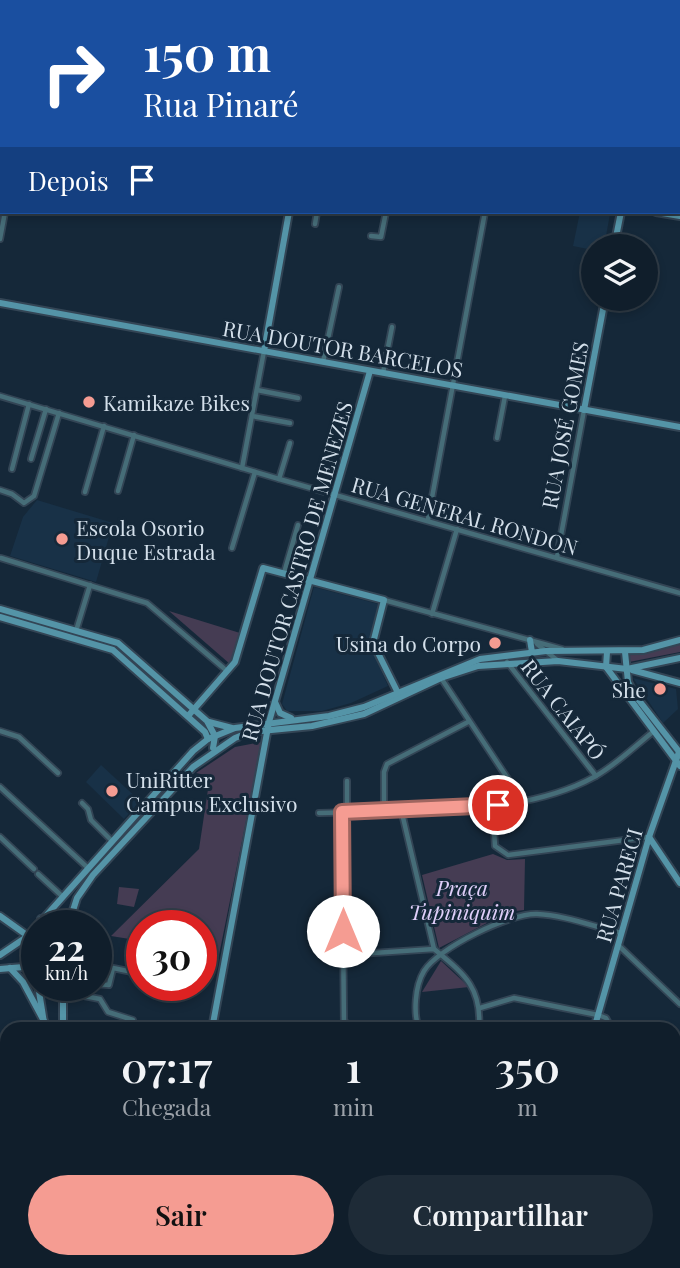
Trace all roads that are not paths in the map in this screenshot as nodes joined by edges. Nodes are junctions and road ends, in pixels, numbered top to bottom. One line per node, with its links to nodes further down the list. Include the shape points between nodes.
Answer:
1 (5, 214): 10 (street)
2 (289, 214): 15 (street)
3 (317, 214): 7 (street)
4 (386, 214): 9 (street, via 381,237)
5 (485, 214): 19 (street)
6 (621, 214): 8 (street)
7 (315, 225)
8 (617, 234)
9 (371, 236)
10 (0, 239)
11 (339, 287): 16 (street)
12 (0, 303): 15 (street, RUA DOUTOR BARCELOS)
13 (603, 311): 26 (street, RUA JOSÉ GOMES)
14 (391, 327): 18 (street)
15 (264, 351): 16 (street, RUA DOUTOR BARCELOS); 20 (street)
16 (323, 362): 17 (street, RUA DOUTOR BARCELOS)
17 (370, 371): 18 (street, RUA DOUTOR BARCELOS); 43 (street, RUA DOUTOR CASTRO DE MENEZES)
18 (383, 373): 19 (street, RUA DOUTOR BARCELOS)
19 (454, 386): 22 (street, RUA DOUTOR BARCELOS); 44 (street)
20 (257, 390): 23 (street); 28 (street)
21 (0, 396): 24 (street, RUA GENERAL RONDON)
22 (505, 396): 26 (street, RUA DOUTOR BARCELOS); 33 (street)
23 (298, 398)
24 (29, 404): 25 (street, RUA GENERAL RONDON); 36 (street)
25 (46, 409): 27 (street, RUA GENERAL RONDON); 35 (street)
26 (584, 410): 31 (street, RUA DOUTOR BARCELOS); 48 (street, RUA JOSÉ GOMES)
27 (60, 413): 30 (street, RUA GENERAL RONDON); 40 (street, via 34,496 24,503)
28 (252, 416): 29 (street); 37 (street)
29 (290, 423)
30 (104, 426): 32 (street, RUA GENERAL RONDON); 42 (street)
31 (680, 427)
32 (134, 435): 37 (street, RUA GENERAL RONDON); 41 (street)
33 (497, 438)
34 (290, 443): 39 (street)
35 (31, 459)
36 (12, 468)
37 (242, 468): 38 (street, RUA GENERAL RONDON)
38 (255, 472): 39 (street, RUA GENERAL RONDON); 47 (street)
39 (279, 480): 43 (street, RUA GENERAL RONDON)
40 (0, 490)
41 (118, 491)
42 (85, 492)
43 (336, 495): 44 (street, RUA GENERAL RONDON); 51 (street, RUA DOUTOR CASTRO DE MENEZES)
44 (428, 519): 46 (street, RUA GENERAL RONDON)
45 (298, 525): 50 (street)
46 (457, 529): 48 (street, RUA GENERAL RONDON); 56 (street)
47 (232, 548)
48 (557, 557): 53 (street, RUA GENERAL RONDON)
49 (2, 558): 52 (street)
50 (284, 573): 51 (street); 72 (street, via 263,568 235,662)
51 (311, 580): 54 (street); 78 (street, RUA DOUTOR CASTRO DE MENEZES)
52 (90, 584): 58 (street); 72 (street, via 147,603)
53 (680, 593)
54 (384, 600): 56 (street); 76 (street, via 373,643)
55 (0, 609): 58 (street)
56 (432, 614): 59 (street)
57 (0, 617): 81 (street, via 113,650)
58 (76, 631): 80 (street, via 118,643)
59 (530, 640): 61 (street); 62 (street); 63 (street)
60 (680, 640): 65 (street)
61 (566, 650): 62 (street); 64 (street)
62 (546, 651): 63 (street); 67 (street)
63 (532, 652): 76 (street, via 480,659)
64 (607, 652): 65 (street); 70 (street)
65 (625, 652): 71 (street)
66 (680, 658): 69 (street)
67 (558, 661): 68 (street); 70 (street)
68 (506, 662): 73 (street); 95 (street, RUA CAIAPÓ)
69 (662, 663): 71 (street); 74 (street, via 660,674)
70 (606, 667): 71 (street); 77 (street)
71 (627, 669): 74 (street); 77 (street)
72 (227, 671): 80 (street)
73 (441, 678): 79 (street); 84 (street)
74 (665, 679): 75 (street)
75 (680, 683)
76 (398, 693): 79 (street); 82 (street, via 349,711)
77 (632, 696): 87 (street)
78 (275, 701): 82 (street, via 280,713); 85 (street, RUA DOUTOR CASTRO DE MENEZES)
79 (390, 703): 85 (street, via 331,723)
80 (194, 709): 81 (street); 83 (street)
81 (188, 716): 90 (street)
82 (297, 719): 85 (street)
83 (207, 721): 86 (street); 90 (street)
84 (468, 722): 98 (street); 101 (street, via 387,764)
85 (268, 725): 86 (street); 89 (street); 91 (street, RUA DOUTOR CASTRO DE MENEZES)
86 (235, 728): 90 (street)
87 (657, 729): 93 (street); 95 (street)
88 (0, 731): 94 (street, via 19,737)
89 (250, 732): 91 (street); 92 (street)
90 (211, 737): 92 (street, via 215,744); 106 (street)
91 (265, 739): 137 (street, RUA DOUTOR CASTRO DE MENEZES)
92 (211, 752): 111 (street, via 93,875)
93 (678, 757): 105 (street, RUA PARECI)
94 (58, 773)
95 (596, 776): 98 (street, via 565,790)
96 (347, 781): 102 (street)
97 (0, 787): 107 (street)
98 (522, 800): 100 (street); 105 (street, via 494,830 495,846 508,855)
99 (82, 803): 106 (street, via 91,820)
100 (401, 809): 101 (street); 117 (street)
101 (384, 810): 102 (street)
102 (344, 812): 103 (street); 119 (street)
103 (318, 813)
104 (0, 837): 109 (street)
105 (649, 837): 108 (street); 114 (street, RUA PARECI)
106 (113, 841): 107 (street)
107 (88, 868): 109 (street)
108 (680, 883)
109 (63, 897): 110 (street)
110 (50, 910)
111 (73, 910)
112 (0, 916): 113 (street)
113 (21, 930)
114 (621, 933): 116 (street, RUA PARECI); 120 (street, via 537,914 513,918)
115 (21, 941): 118 (street)
116 (618, 945): 129 (street); 131 (street, RUA PARECI)
117 (434, 950): 119 (street); 120 (street)
118 (0, 955)
119 (343, 955): 132 (street)
120 (440, 955): 130 (street, via 471,981); 138 (street, via 424,971 416,998)
121 (21, 967): 122 (street)
122 (10, 968): 123 (street); 133 (street, via 23,982)
123 (0, 970)
124 (126, 971): 125 (street, via 113,968)
125 (112, 972)
126 (41, 1001): 134 (street)
127 (63, 1001): 135 (street)
128 (101, 1001): 136 (street, via 108,1012)
129 (680, 1004)
130 (480, 1008): 131 (street, via 514,998); 139 (street)
131 (598, 1015): 140 (street, RUA PARECI); 141 (street)
132 (344, 1021)
133 (43, 1022)
134 (44, 1022)
135 (63, 1022)
136 (133, 1022)
137 (213, 1022)
138 (418, 1022)
139 (479, 1022)
140 (596, 1022)
141 (609, 1022)

